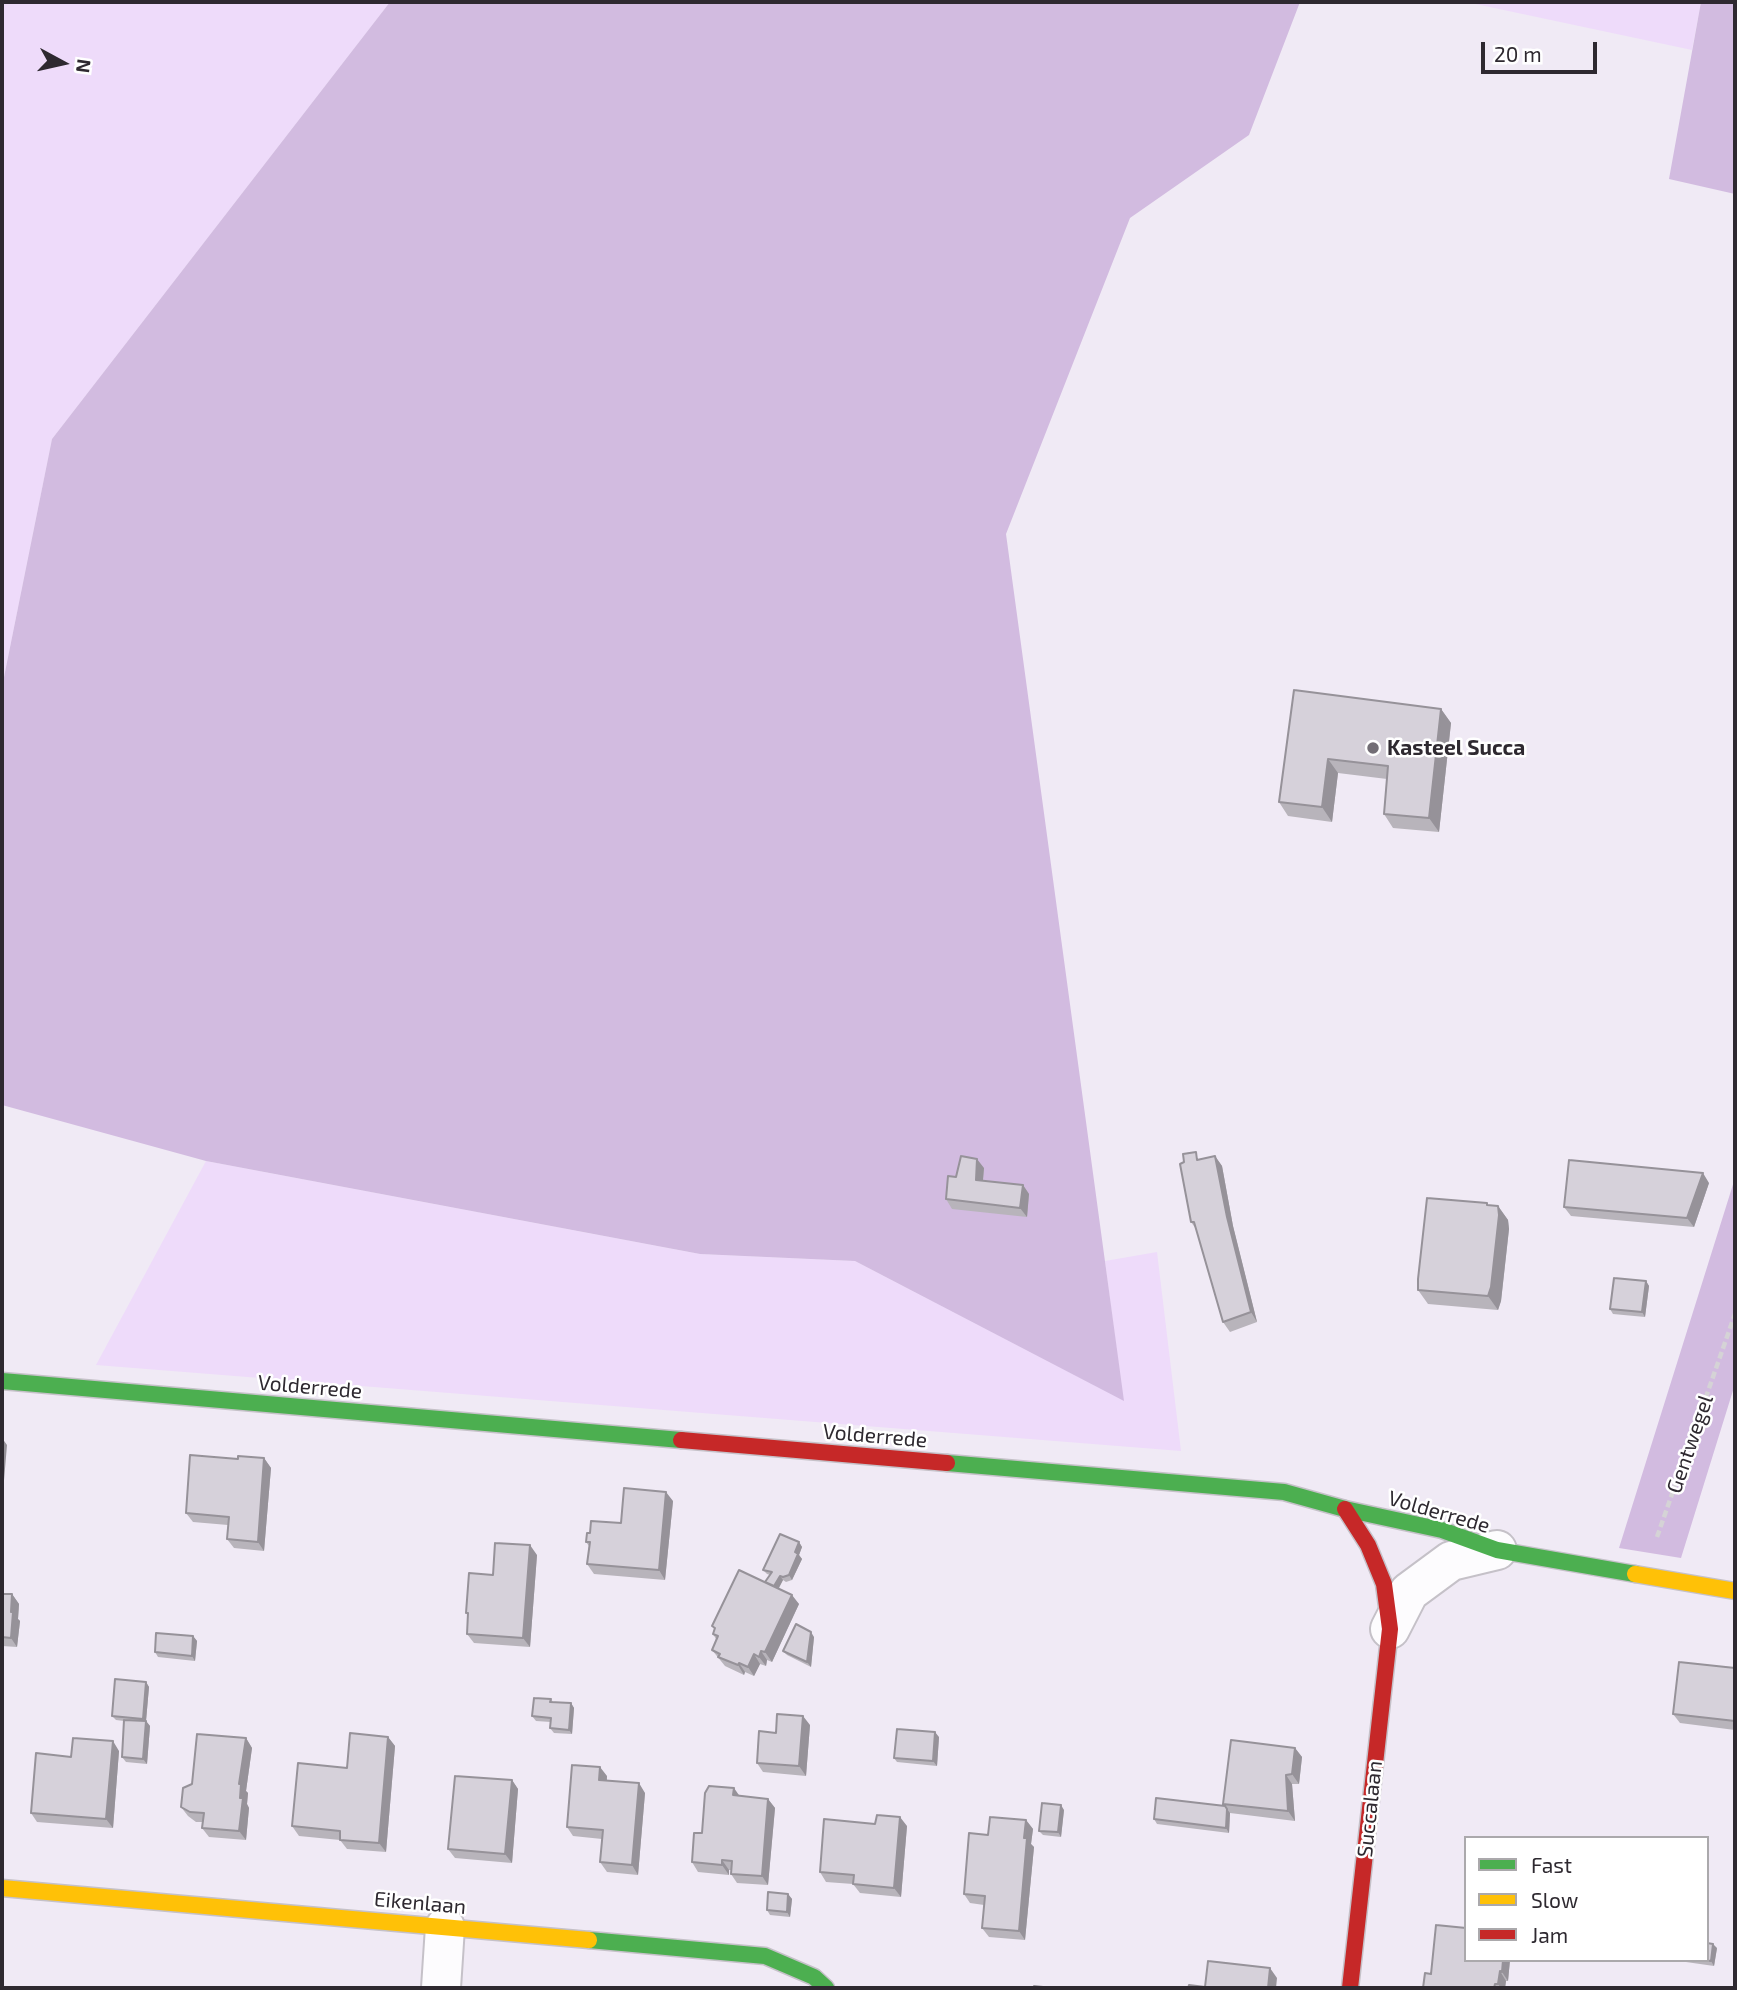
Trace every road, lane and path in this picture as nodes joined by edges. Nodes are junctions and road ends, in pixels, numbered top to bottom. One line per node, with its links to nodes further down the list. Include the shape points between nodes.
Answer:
1 (1735, 1314): 5 (path, Gentwegel)
2 (2, 1381): 3 (street, Volderrede, via 1284,1492)
3 (1345, 1509): 4 (street, Volderrede, via 1442,1530); 7 (street, Succalaan, via 1368,1545 1384,1584)
4 (1497, 1550): 5 (street, Volderrede); 7 (street, Succalaan, via 1451,1561 1409,1592)
5 (1644, 1575): 6 (street, Volderrede)
6 (1735, 1591)
7 (1391, 1629): 12 (street, Succalaan)
8 (2, 1888): 9 (street, Eikenlaan)
9 (446, 1927): 10 (street); 11 (street, Eikenlaan, via 765,1956 814,1977)
10 (441, 1988)
11 (826, 1988)
12 (1350, 1988)

